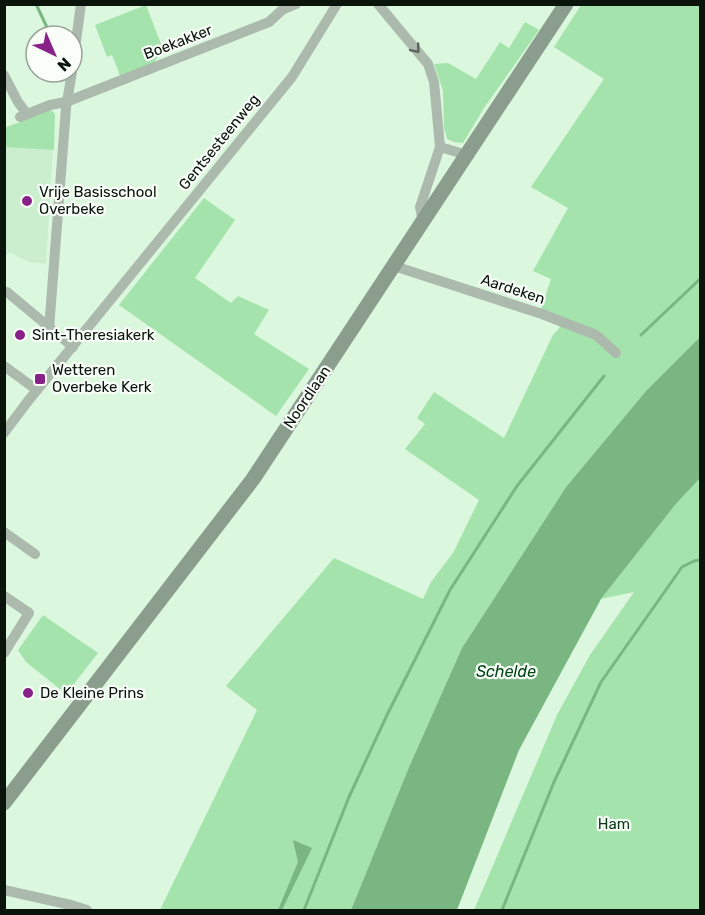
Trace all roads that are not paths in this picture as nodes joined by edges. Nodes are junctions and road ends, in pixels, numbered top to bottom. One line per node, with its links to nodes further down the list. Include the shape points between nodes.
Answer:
1 (81, 4): 6 (street)
2 (296, 4): 9 (street, Boekakker, via 269,22)
3 (337, 4): 16 (street, Gentsesteenweg, via 292,77)
4 (378, 4): 10 (street, one-way to 10, via 428,64 437,100)
5 (566, 4): 11 (street, Noordlaan)
6 (78, 24)
7 (4, 75): 9 (street, Boekakker, via 23,116)
8 (69, 84): 9 (street)
9 (66, 102): 15 (street)
10 (440, 147): 11 (street); 12 (street, via 420,207)
11 (467, 155): 12 (street, Noordlaan)
12 (423, 222): 13 (street, Noordlaan)
13 (394, 266): 17 (street, Aardeken, via 596,335); 25 (street, Noordlaan, via 253,479)
14 (7, 292): 15 (street)
15 (50, 329): 16 (street)
16 (73, 347): 19 (street, Gentsesteenweg)
17 (616, 353)
18 (4, 366): 19 (street)
19 (37, 390): 20 (street, Gentsesteenweg)
20 (4, 433)
21 (4, 531): 22 (street)
22 (35, 555)
23 (4, 596): 24 (street, via 29,613)
24 (4, 653)
25 (27, 774): 26 (street, Noordlaan); 27 (street, Noordlaan)
26 (4, 791)
27 (4, 803)
28 (4, 890): 29 (street)
29 (87, 910)

